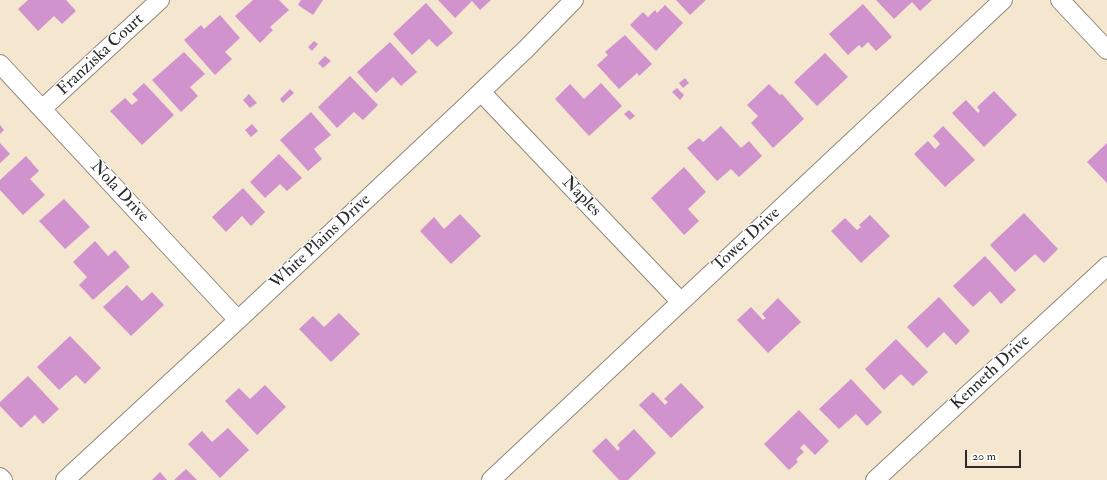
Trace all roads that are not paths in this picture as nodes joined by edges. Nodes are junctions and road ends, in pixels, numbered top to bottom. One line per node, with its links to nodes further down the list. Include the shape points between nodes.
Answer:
1 (160, 0): 8 (street, Franziska Court)
2 (574, 0): 7 (street, White Plains Drive)
3 (1003, 0): 10 (street, Tower Drive)
4 (1060, 0): 5 (street)
5 (1107, 50)
6 (0, 64): 8 (street, Nola Drive)
7 (481, 92): 10 (street, Naples); 11 (street, White Plains Drive)
8 (42, 109): 11 (street, Nola Drive)
9 (1107, 266): 16 (street, Kenneth Drive)
10 (681, 302): 15 (street, Tower Drive)
11 (238, 320): 14 (street, White Plains Drive)
12 (0, 477): 13 (street)
13 (3, 480)
14 (65, 480)
15 (491, 480)
16 (875, 480)

